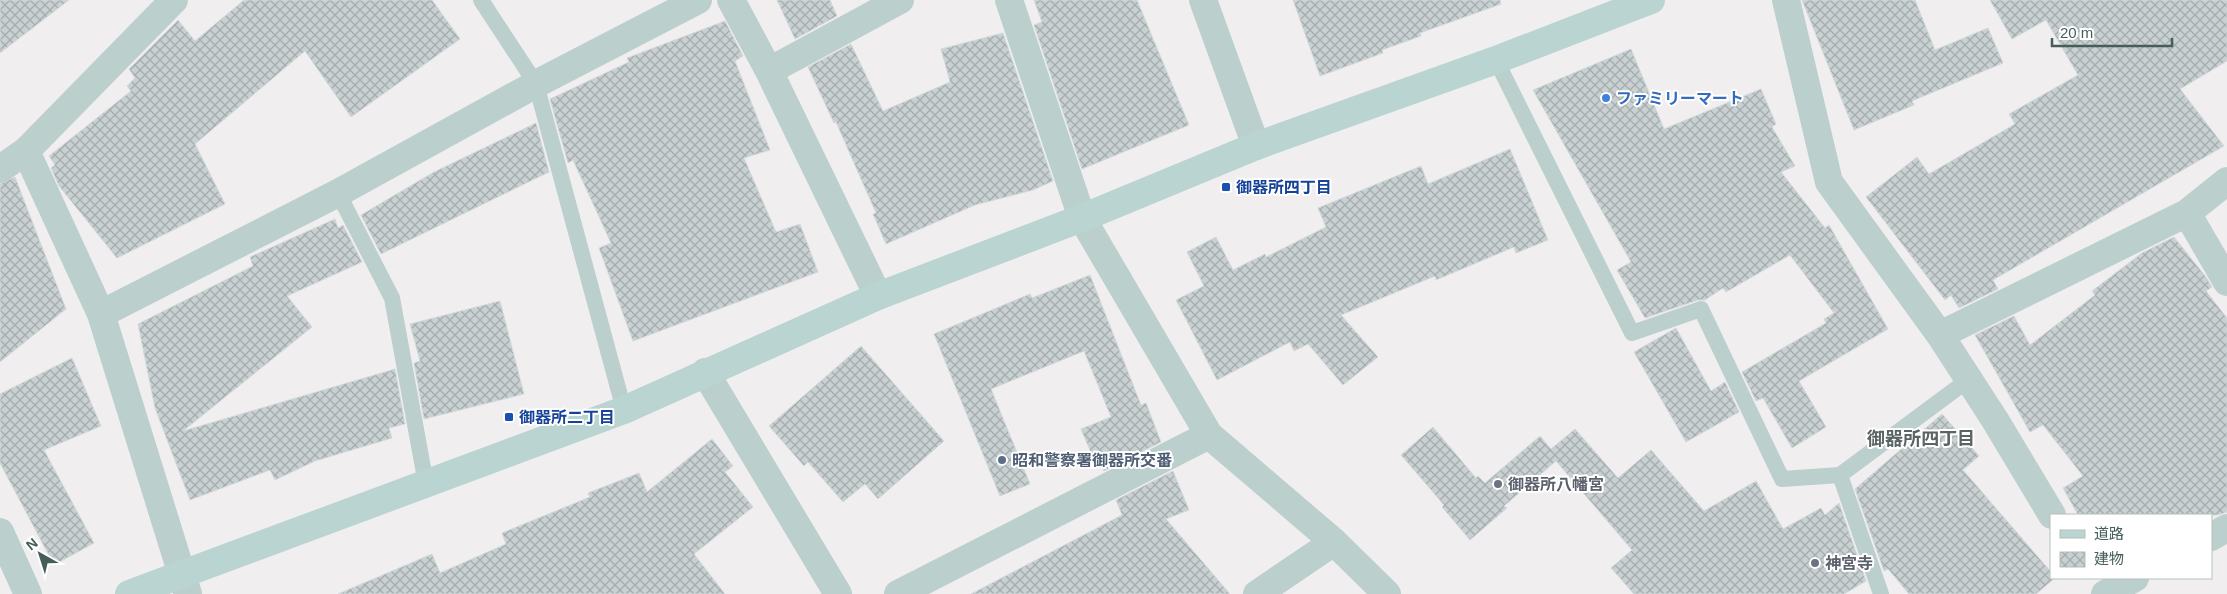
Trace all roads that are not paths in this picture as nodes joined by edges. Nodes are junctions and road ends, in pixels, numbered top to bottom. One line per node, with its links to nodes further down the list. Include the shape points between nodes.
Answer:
1 (174, 0): 14 (street)
2 (481, 0): 12 (lane)
3 (698, 0): 12 (street)
4 (731, 0): 11 (street)
5 (900, 0): 11 (street)
6 (1009, 0): 19 (street)
7 (1203, 0): 13 (street)
8 (1651, 0): 10 (street)
9 (1786, 0): 23 (street, via 1829,182)
10 (1496, 60): 13 (street); 28 (lane, via 1632,333 1701,309 1782,479)
11 (769, 71): 21 (street)
12 (536, 84): 17 (street); 26 (lane)
13 (1256, 146): 19 (street)
14 (26, 151): 15 (street); 22 (street)
15 (0, 169)
16 (2227, 181): 18 (street)
17 (338, 193): 22 (street); 29 (lane, via 392,298)
18 (2187, 214): 20 (street); 23 (street)
19 (1082, 218): 21 (street); 27 (street)
20 (2227, 282)
21 (878, 296): 24 (street)
22 (102, 314): 37 (street)
23 (1940, 335): 25 (street)
24 (705, 372): 26 (street); 40 (street)
25 (1968, 380): 28 (lane); 30 (street)
26 (624, 410): 29 (street)
27 (1209, 435): 34 (street); 41 (street)
28 (1840, 476): 44 (lane)
29 (426, 484): 37 (street)
30 (2051, 514)
31 (2227, 528): 33 (street)
32 (0, 532): 38 (street)
33 (2212, 536)
34 (1334, 542): 42 (street); 43 (street)
35 (2090, 579): 45 (street)
36 (2133, 579): 46 (street)
37 (185, 585): 39 (street)
38 (28, 594)
39 (129, 594)
40 (838, 594)
41 (898, 594)
42 (1256, 594)
43 (1387, 594)
44 (1881, 594)
45 (2098, 594)
46 (2105, 594)

